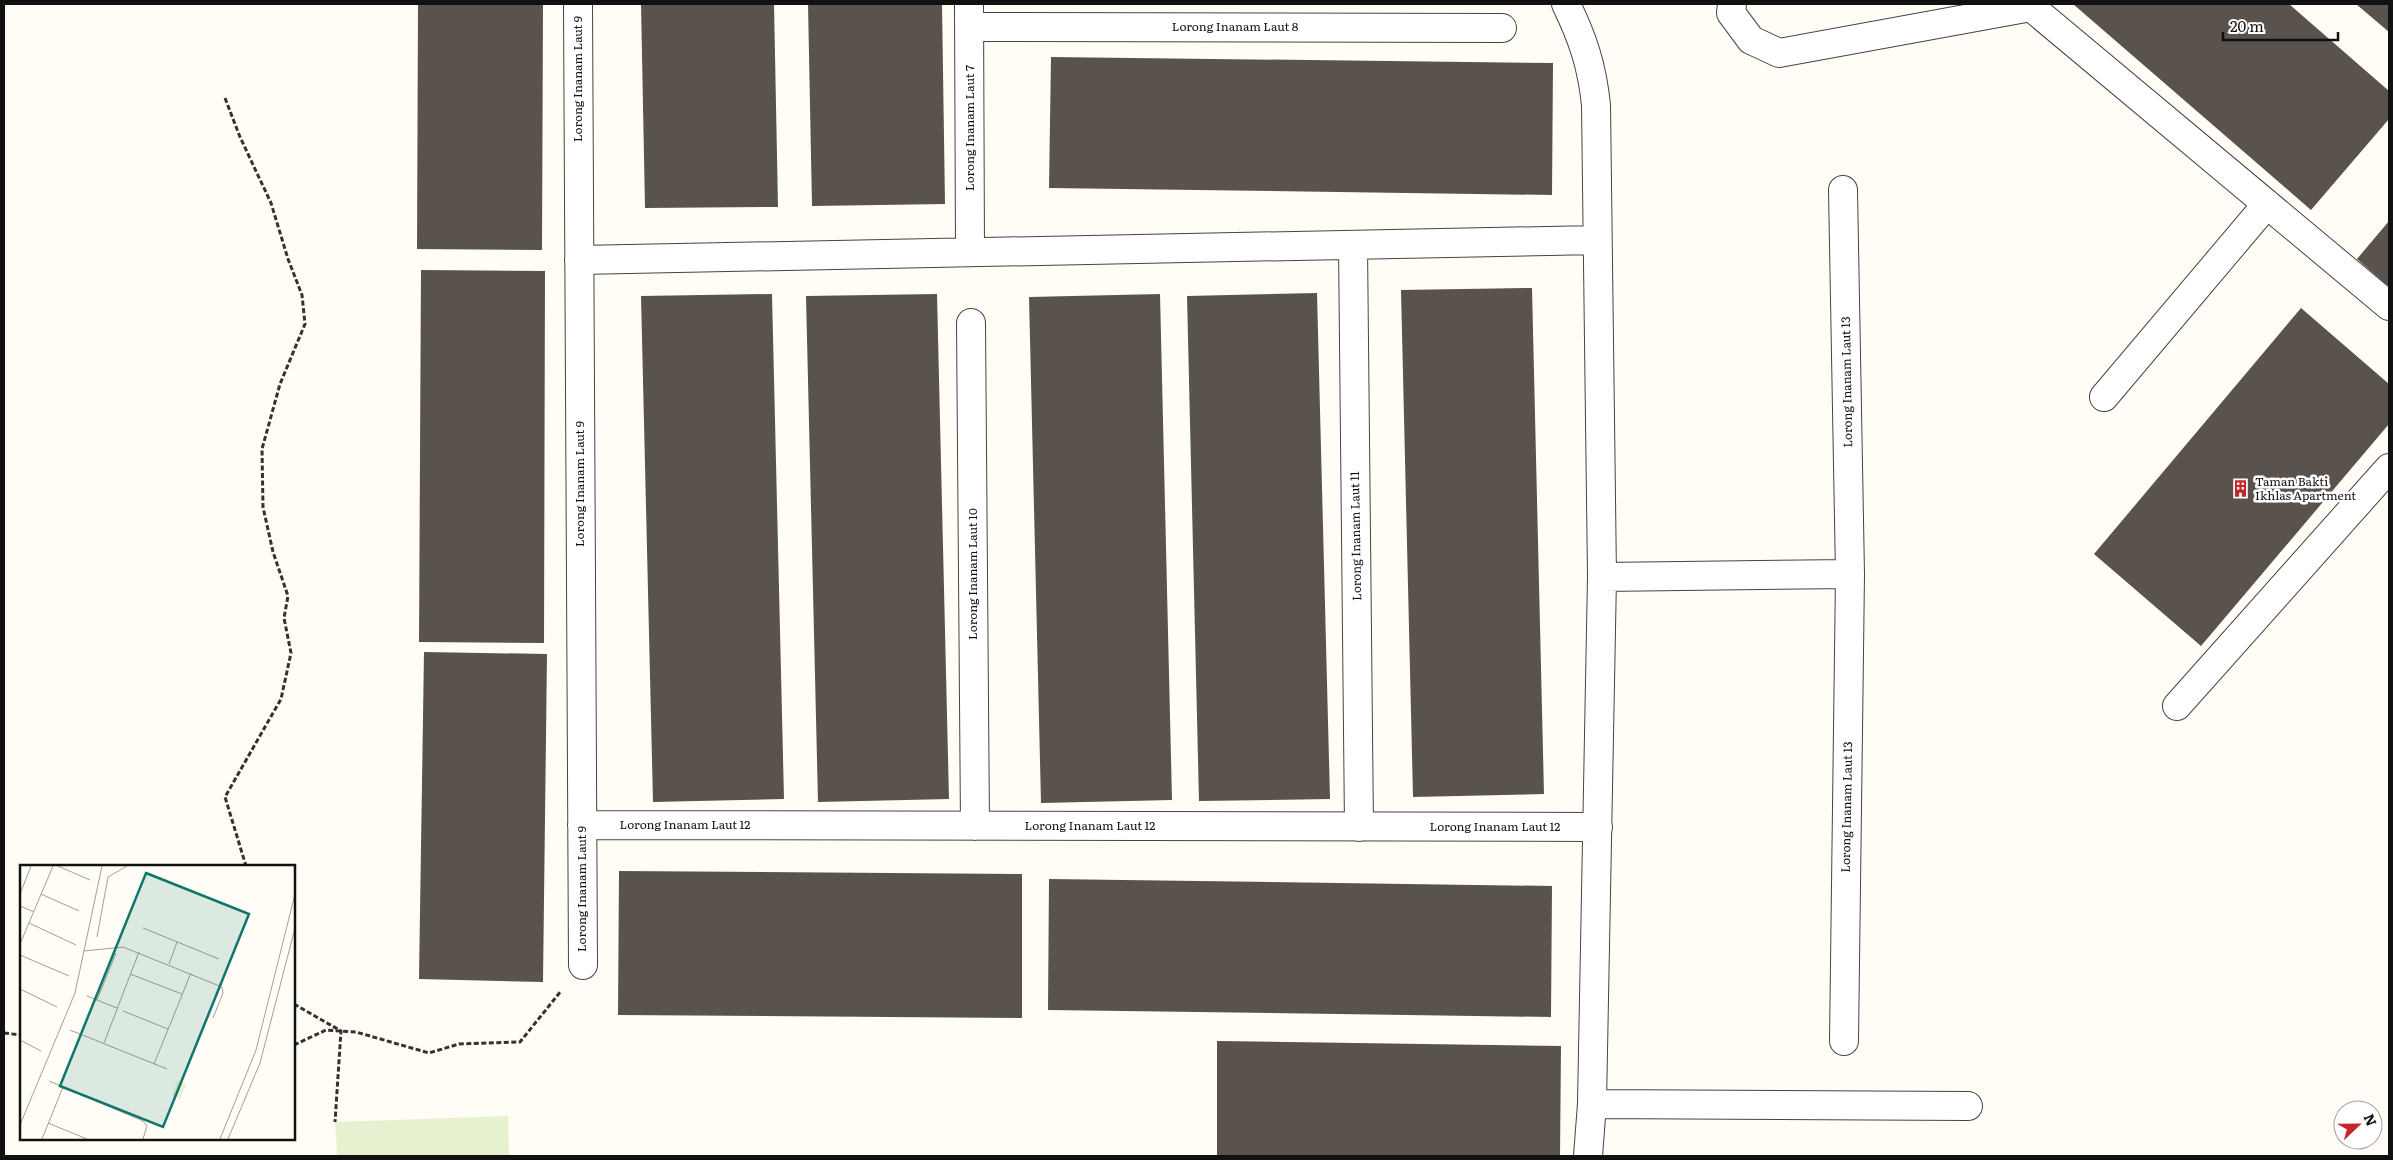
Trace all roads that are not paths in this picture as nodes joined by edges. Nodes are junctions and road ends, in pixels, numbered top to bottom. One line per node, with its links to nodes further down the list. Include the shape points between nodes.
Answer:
1 (578, 4): 12 (street, Lorong Inanam Laut 9)
2 (1566, 4): 9 (street, via 1582,37 1592,72 1596,105)
3 (1732, 4): 4 (street, via 1731,13 1751,40 1780,54)
4 (2031, 5): 8 (street)
5 (969, 15): 6 (street, Lorong Inanam Laut 8); 11 (street, Lorong Inanam Laut 7)
6 (1502, 28)
7 (1843, 190): 17 (street, Lorong Inanam Laut 13)
8 (2267, 204): 13 (street); 15 (street)
9 (1596, 240): 10 (street); 18 (street)
10 (1353, 245): 11 (street); 22 (street, Lorong Inanam Laut 11)
11 (970, 252): 12 (street)
12 (579, 260): 20 (street, Lorong Inanam Laut 9)
13 (2389, 306)
14 (972, 322): 21 (street, Lorong Inanam Laut 10)
15 (2104, 397)
16 (2389, 468): 19 (street)
17 (1850, 574): 18 (street); 25 (street, Lorong Inanam Laut 13)
18 (1602, 577): 23 (street)
19 (2177, 706)
20 (582, 824): 21 (street, Lorong Inanam Laut 12); 24 (street, Lorong Inanam Laut 9)
21 (975, 826): 22 (street, Lorong Inanam Laut 12)
22 (1359, 827): 23 (street, Lorong Inanam Laut 12)
23 (1598, 827): 26 (street)
24 (583, 965)
25 (1844, 1041)
26 (1592, 1104): 27 (street); 28 (street)
27 (1968, 1106)
28 (1588, 1156)

